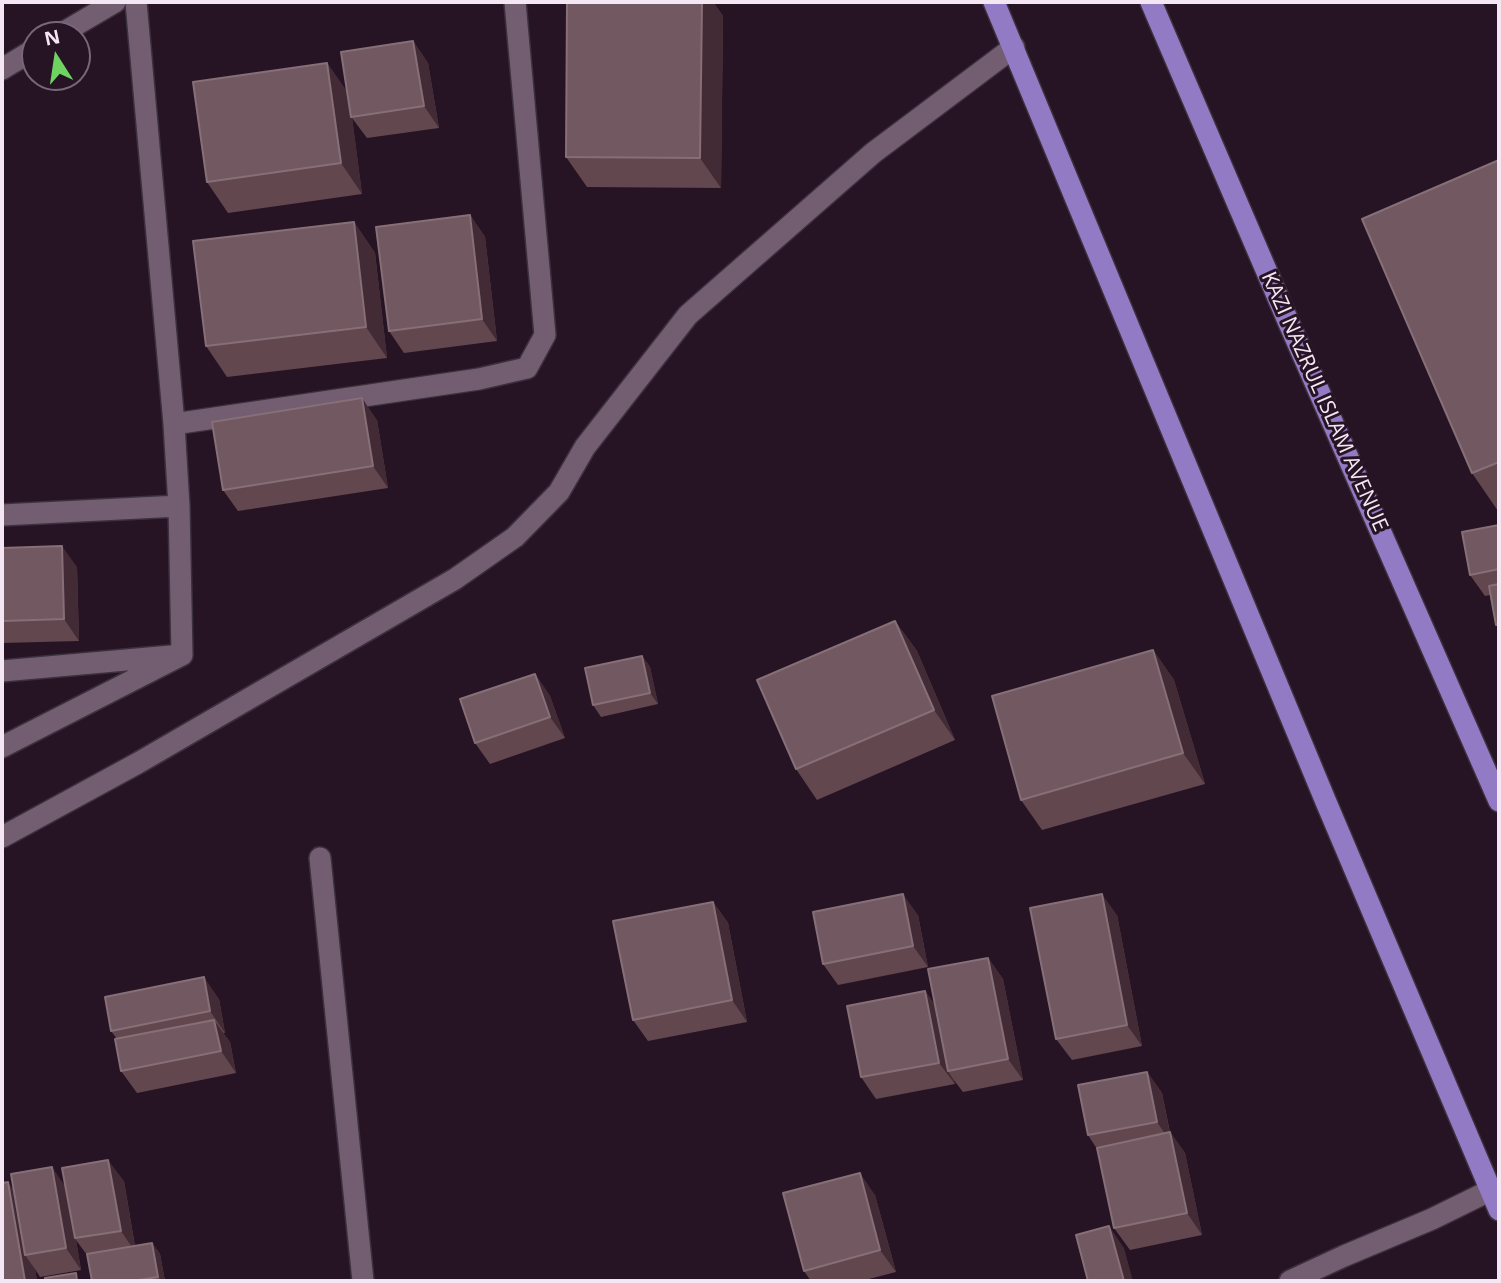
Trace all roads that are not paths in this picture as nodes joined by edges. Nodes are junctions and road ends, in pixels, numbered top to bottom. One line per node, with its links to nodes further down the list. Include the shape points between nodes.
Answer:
1 (116, 2): 6 (street)
2 (136, 2): 10 (street)
3 (515, 2): 10 (street, via 545,335 527,368)
4 (993, 2): 7 (main road)
5 (1151, 2): 16 (main road, KAZI NAZRUL ISLAM AVENUE)
6 (83, 21)
7 (1014, 47): 17 (street, via 873,153 688,315 585,446 559,492 515,537 455,579); 19 (main road)
8 (21, 57): 9 (street)
9 (2, 69)
10 (174, 424): 11 (street)
11 (179, 506): 12 (street); 13 (street)
12 (2, 515)
13 (183, 655): 14 (street); 15 (street)
14 (2, 671)
15 (2, 747)
16 (1499, 801)
17 (2, 837)
18 (320, 858): 20 (street)
19 (1495, 1200): 21 (street, via 1432,1219)
20 (363, 1281)
21 (1290, 1281)

